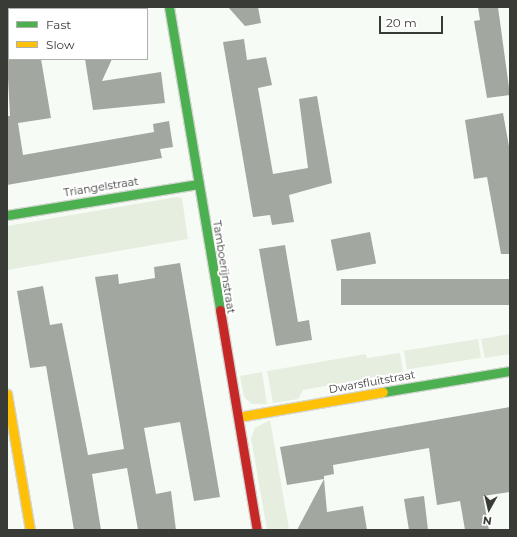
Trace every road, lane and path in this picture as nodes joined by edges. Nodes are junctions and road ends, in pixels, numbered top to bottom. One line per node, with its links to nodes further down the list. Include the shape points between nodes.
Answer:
1 (169, 7): 2 (street, Tamboerijnstraat)
2 (199, 184): 3 (street, Triangelstraat); 6 (street, Tamboerijnstraat)
3 (7, 215)
4 (510, 370): 6 (street, Dwarsfluitstraat)
5 (7, 394): 7 (street)
6 (238, 417): 8 (street, Tamboerijnstraat)
7 (30, 530)
8 (256, 530)

